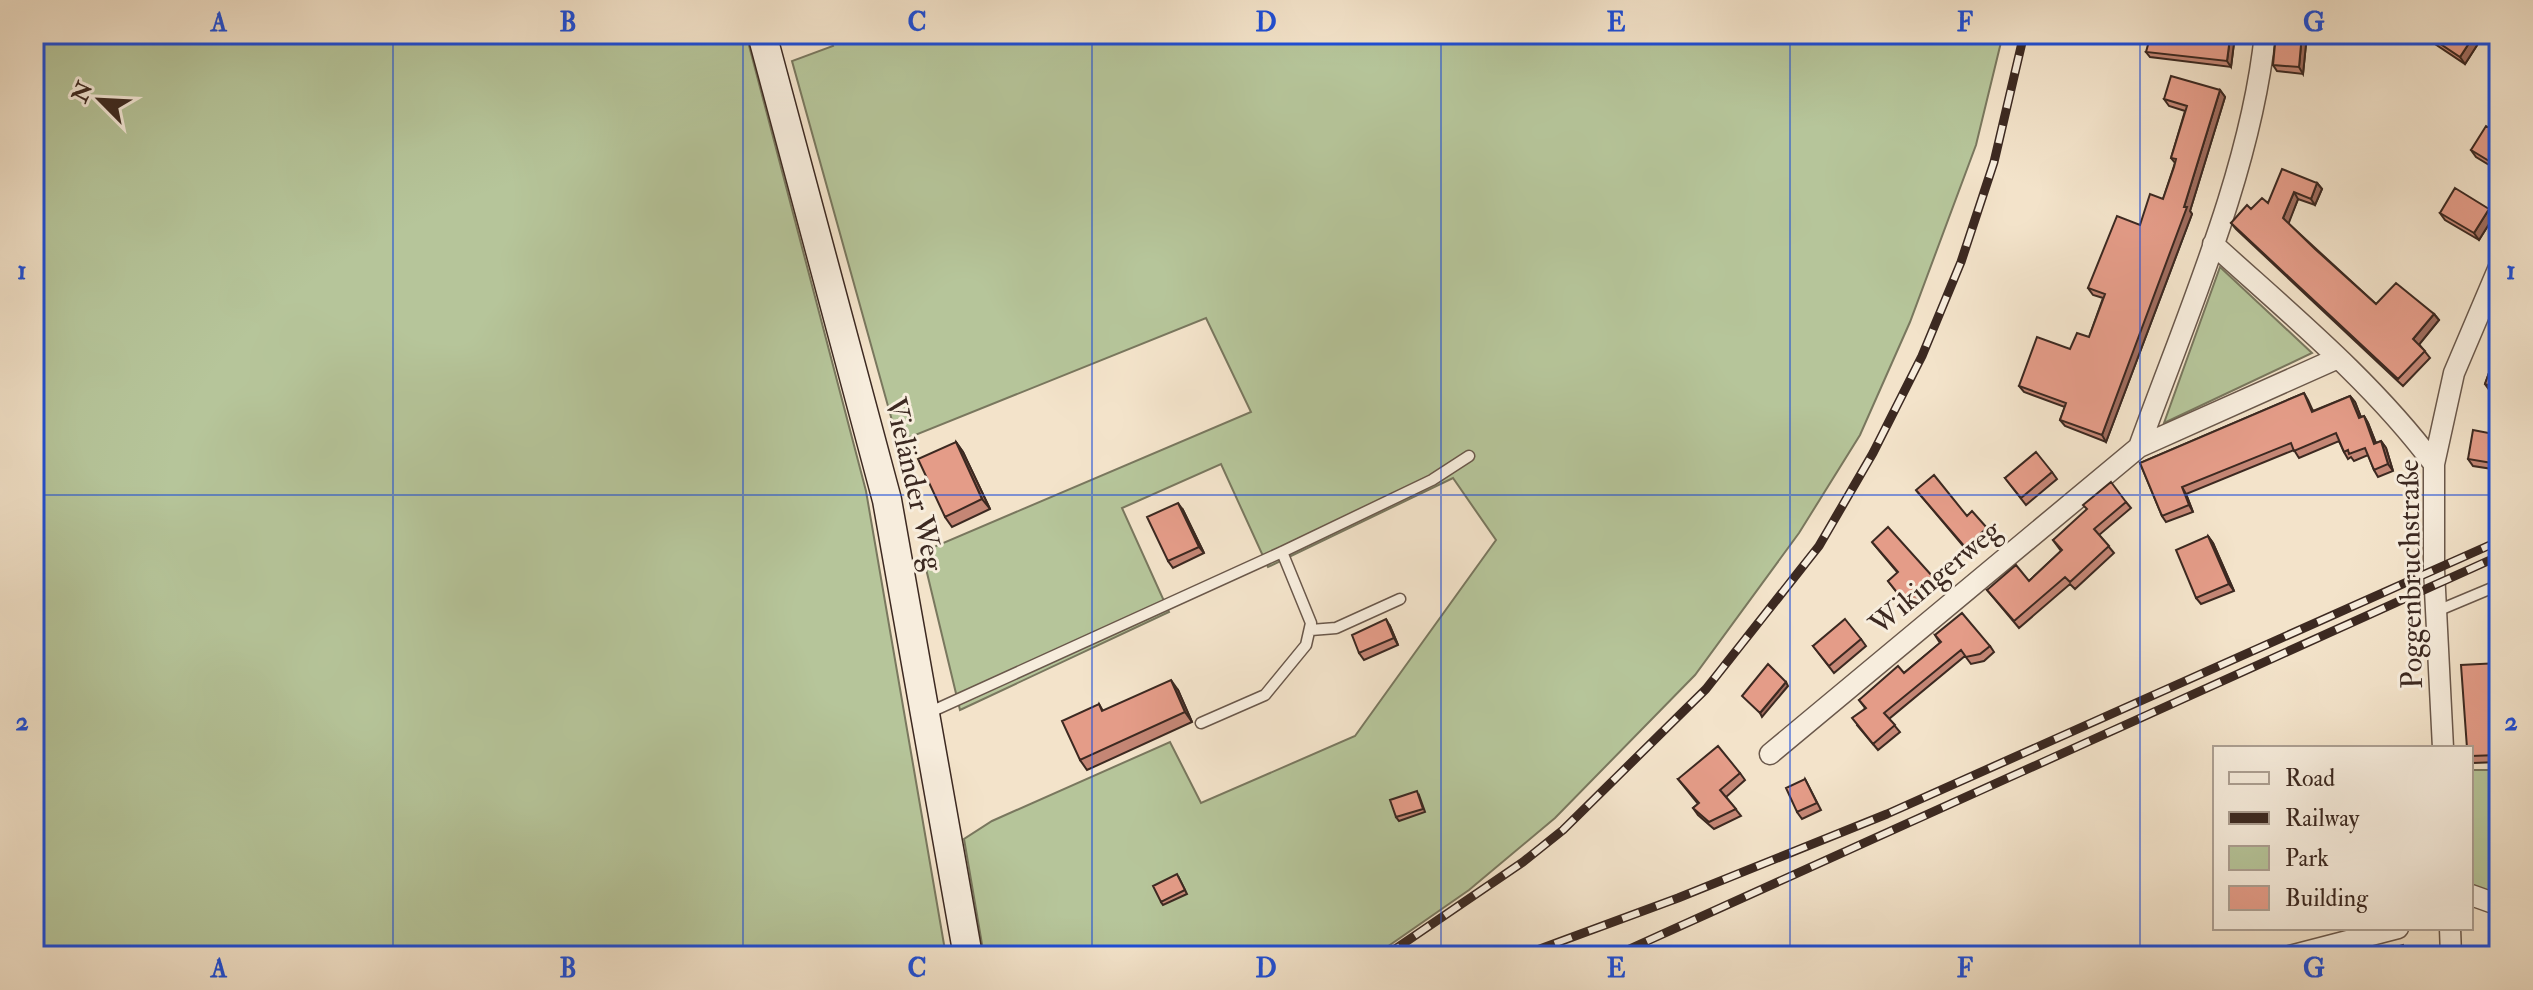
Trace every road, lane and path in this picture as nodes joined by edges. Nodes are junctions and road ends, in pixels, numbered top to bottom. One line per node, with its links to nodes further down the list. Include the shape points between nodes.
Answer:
1 (762, 34): 14 (street, Vieländer Weg, via 887,500)
2 (2265, 34): 3 (street, via 2260,85)
3 (2213, 244): 5 (street); 6 (street)
4 (2499, 267): 8 (street, Poggenbruchstraße, via 2454,373)
5 (2338, 358): 6 (street, Wikingerweg); 8 (street)
6 (2139, 447): 17 (street, Wikingerweg)
7 (1469, 456): 9 (lane, via 1432,480)
8 (2434, 464): 12 (street, Poggenbruchstraße)
9 (1282, 552): 13 (lane); 14 (lane)
10 (2499, 585): 12 (lane)
11 (1400, 599): 13 (lane, via 1336,628)
12 (2437, 611): 16 (street, Poggenbruchstraße)
13 (1311, 630): 15 (lane, via 1296,659 1265,695)
14 (924, 715): 22 (street, Vieländer Weg)
15 (1201, 723)
16 (2443, 746)
17 (1770, 754)
18 (2473, 896): 19 (street)
19 (2499, 905)
20 (2390, 930): 23 (street)
21 (2450, 930): 24 (street)
22 (968, 956)
23 (2290, 956)
24 (2451, 956)

